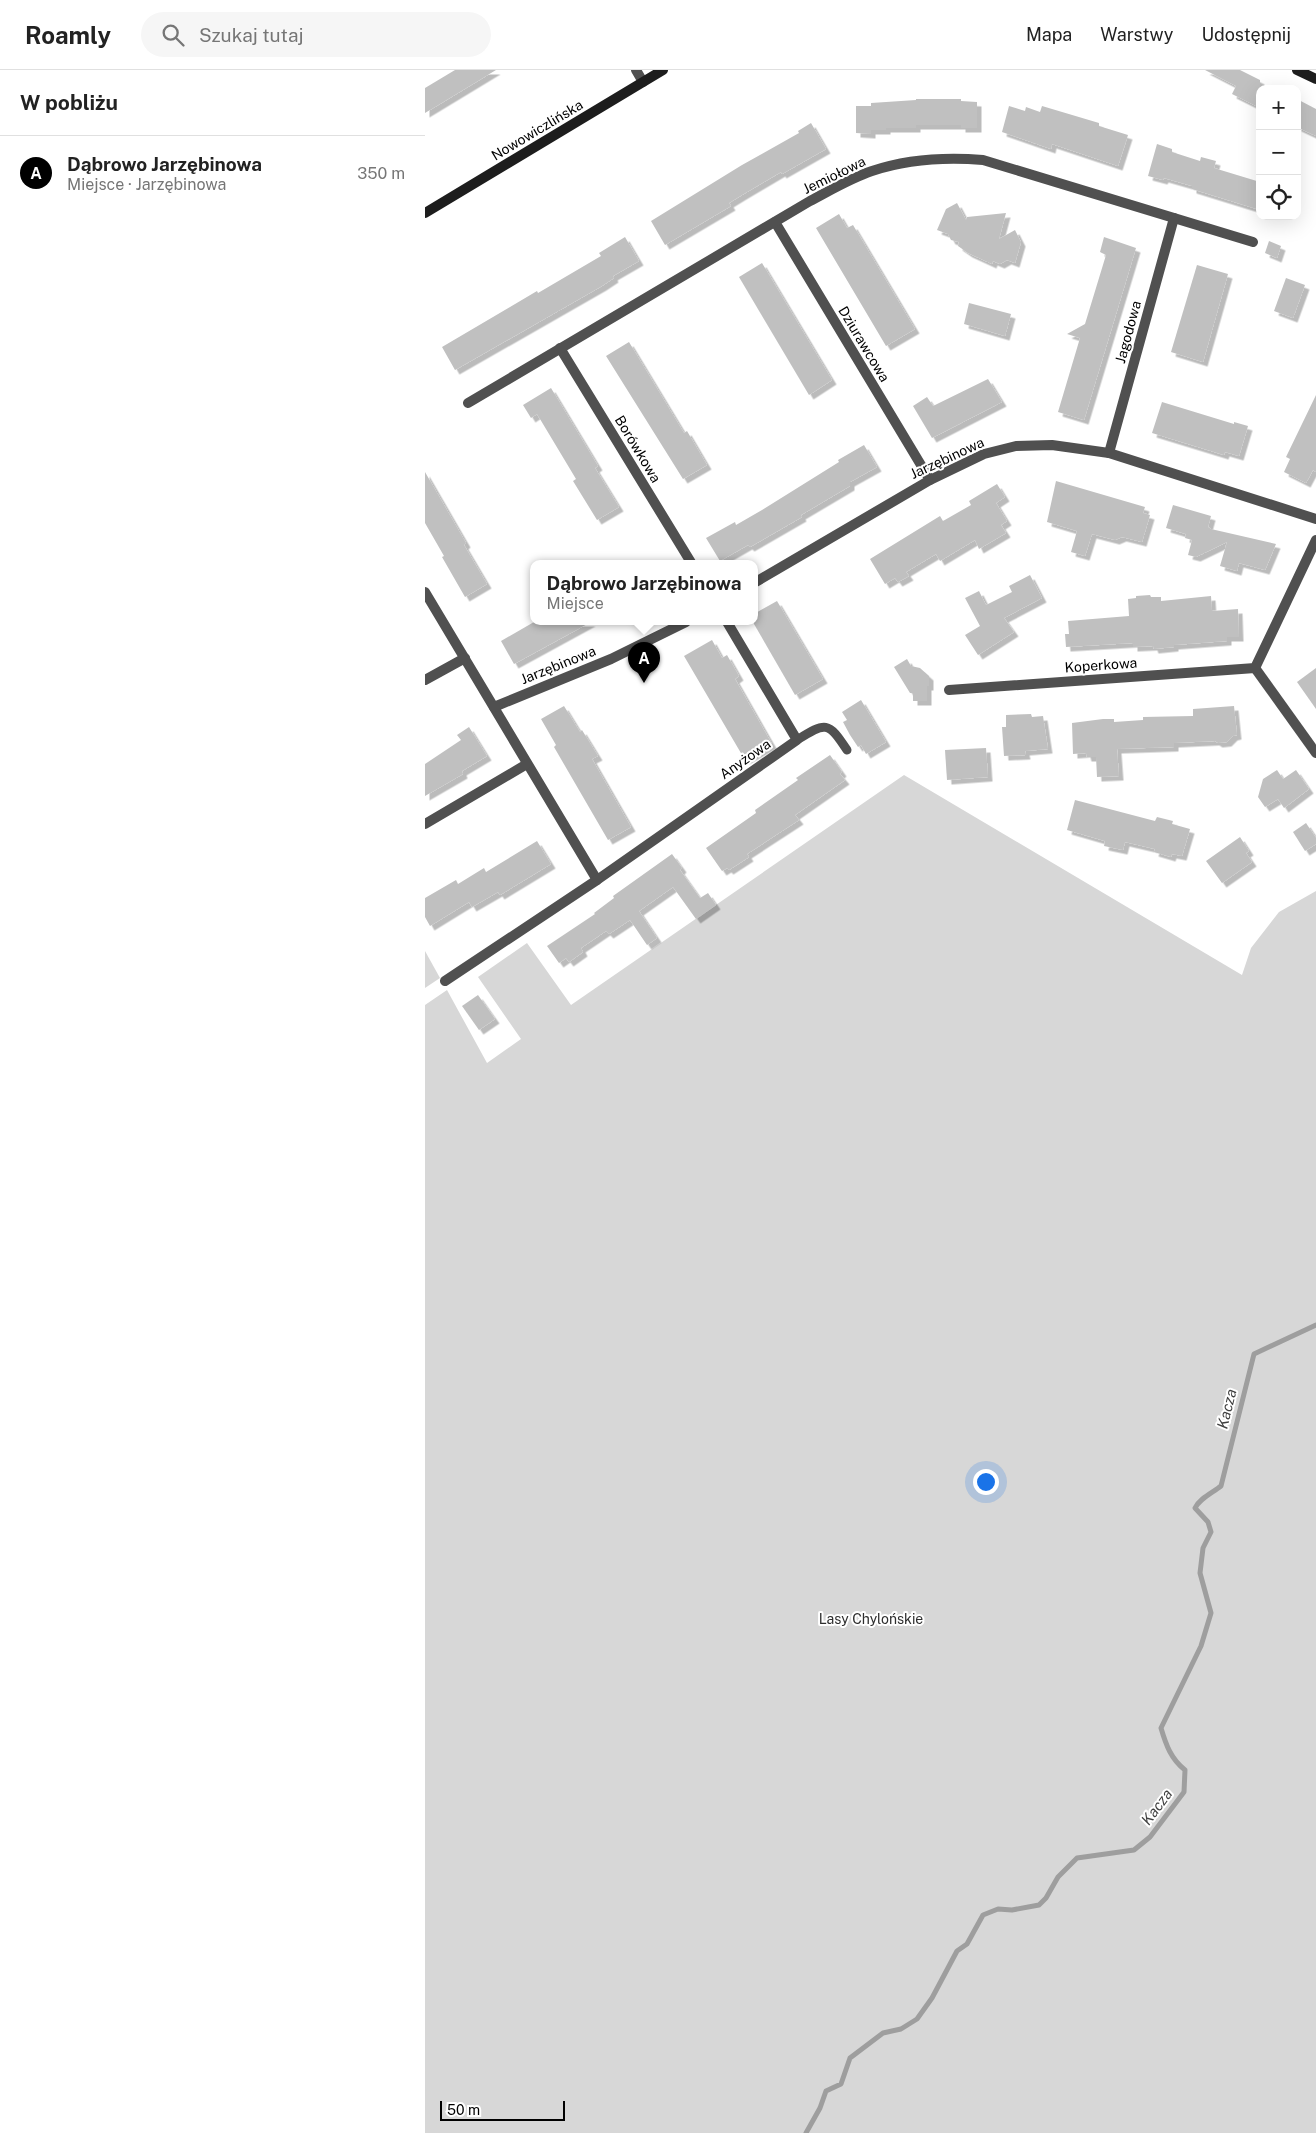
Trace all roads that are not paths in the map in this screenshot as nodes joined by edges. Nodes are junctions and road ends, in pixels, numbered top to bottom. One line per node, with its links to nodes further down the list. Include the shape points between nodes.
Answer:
1 (635, 70): 5 (street)
2 (663, 70): 5 (street, Nowowiczlińska)
3 (1297, 70): 4 (street)
4 (1316, 79)
5 (643, 82): 6 (street, Nowowiczlińska)
6 (425, 213)
7 (1174, 218): 8 (street, Jemiołowa, via 1002,165 958,158 871,171); 9 (street, Jemiołowa); 12 (street, Jagodowa)
8 (775, 222): 10 (street, Jemiołowa); 13 (street, Dziurawcowa)
9 (1253, 242)
10 (561, 348): 11 (street, Jemiołowa); 16 (street, Borówkowa)
11 (468, 403)
12 (1109, 453): 13 (street, Jarzębinowa, via 1052,445 1016,446 984,454); 14 (street, Jarzębinowa)
13 (930, 480): 17 (street, Jarzębinowa)
14 (1316, 519)
15 (1316, 540): 22 (street)
16 (691, 560)
17 (758, 581)
18 (425, 592): 21 (street)
19 (680, 625): 25 (street, Jarzębinowa, via 611,659)
20 (729, 625): 26 (street)
21 (465, 658): 23 (street); 25 (street)
22 (1255, 668): 24 (street, Koperkowa); 28 (street)
23 (425, 680)
24 (949, 690)
25 (493, 707): 29 (street)
26 (797, 740): 27 (lane, via 816,728 826,726 834,731); 31 (street, Anyżowa)
27 (847, 750)
28 (1316, 753)
29 (527, 764): 30 (street); 31 (street)
30 (425, 824)
31 (597, 880): 32 (street, Anyżowa)
32 (445, 982)

